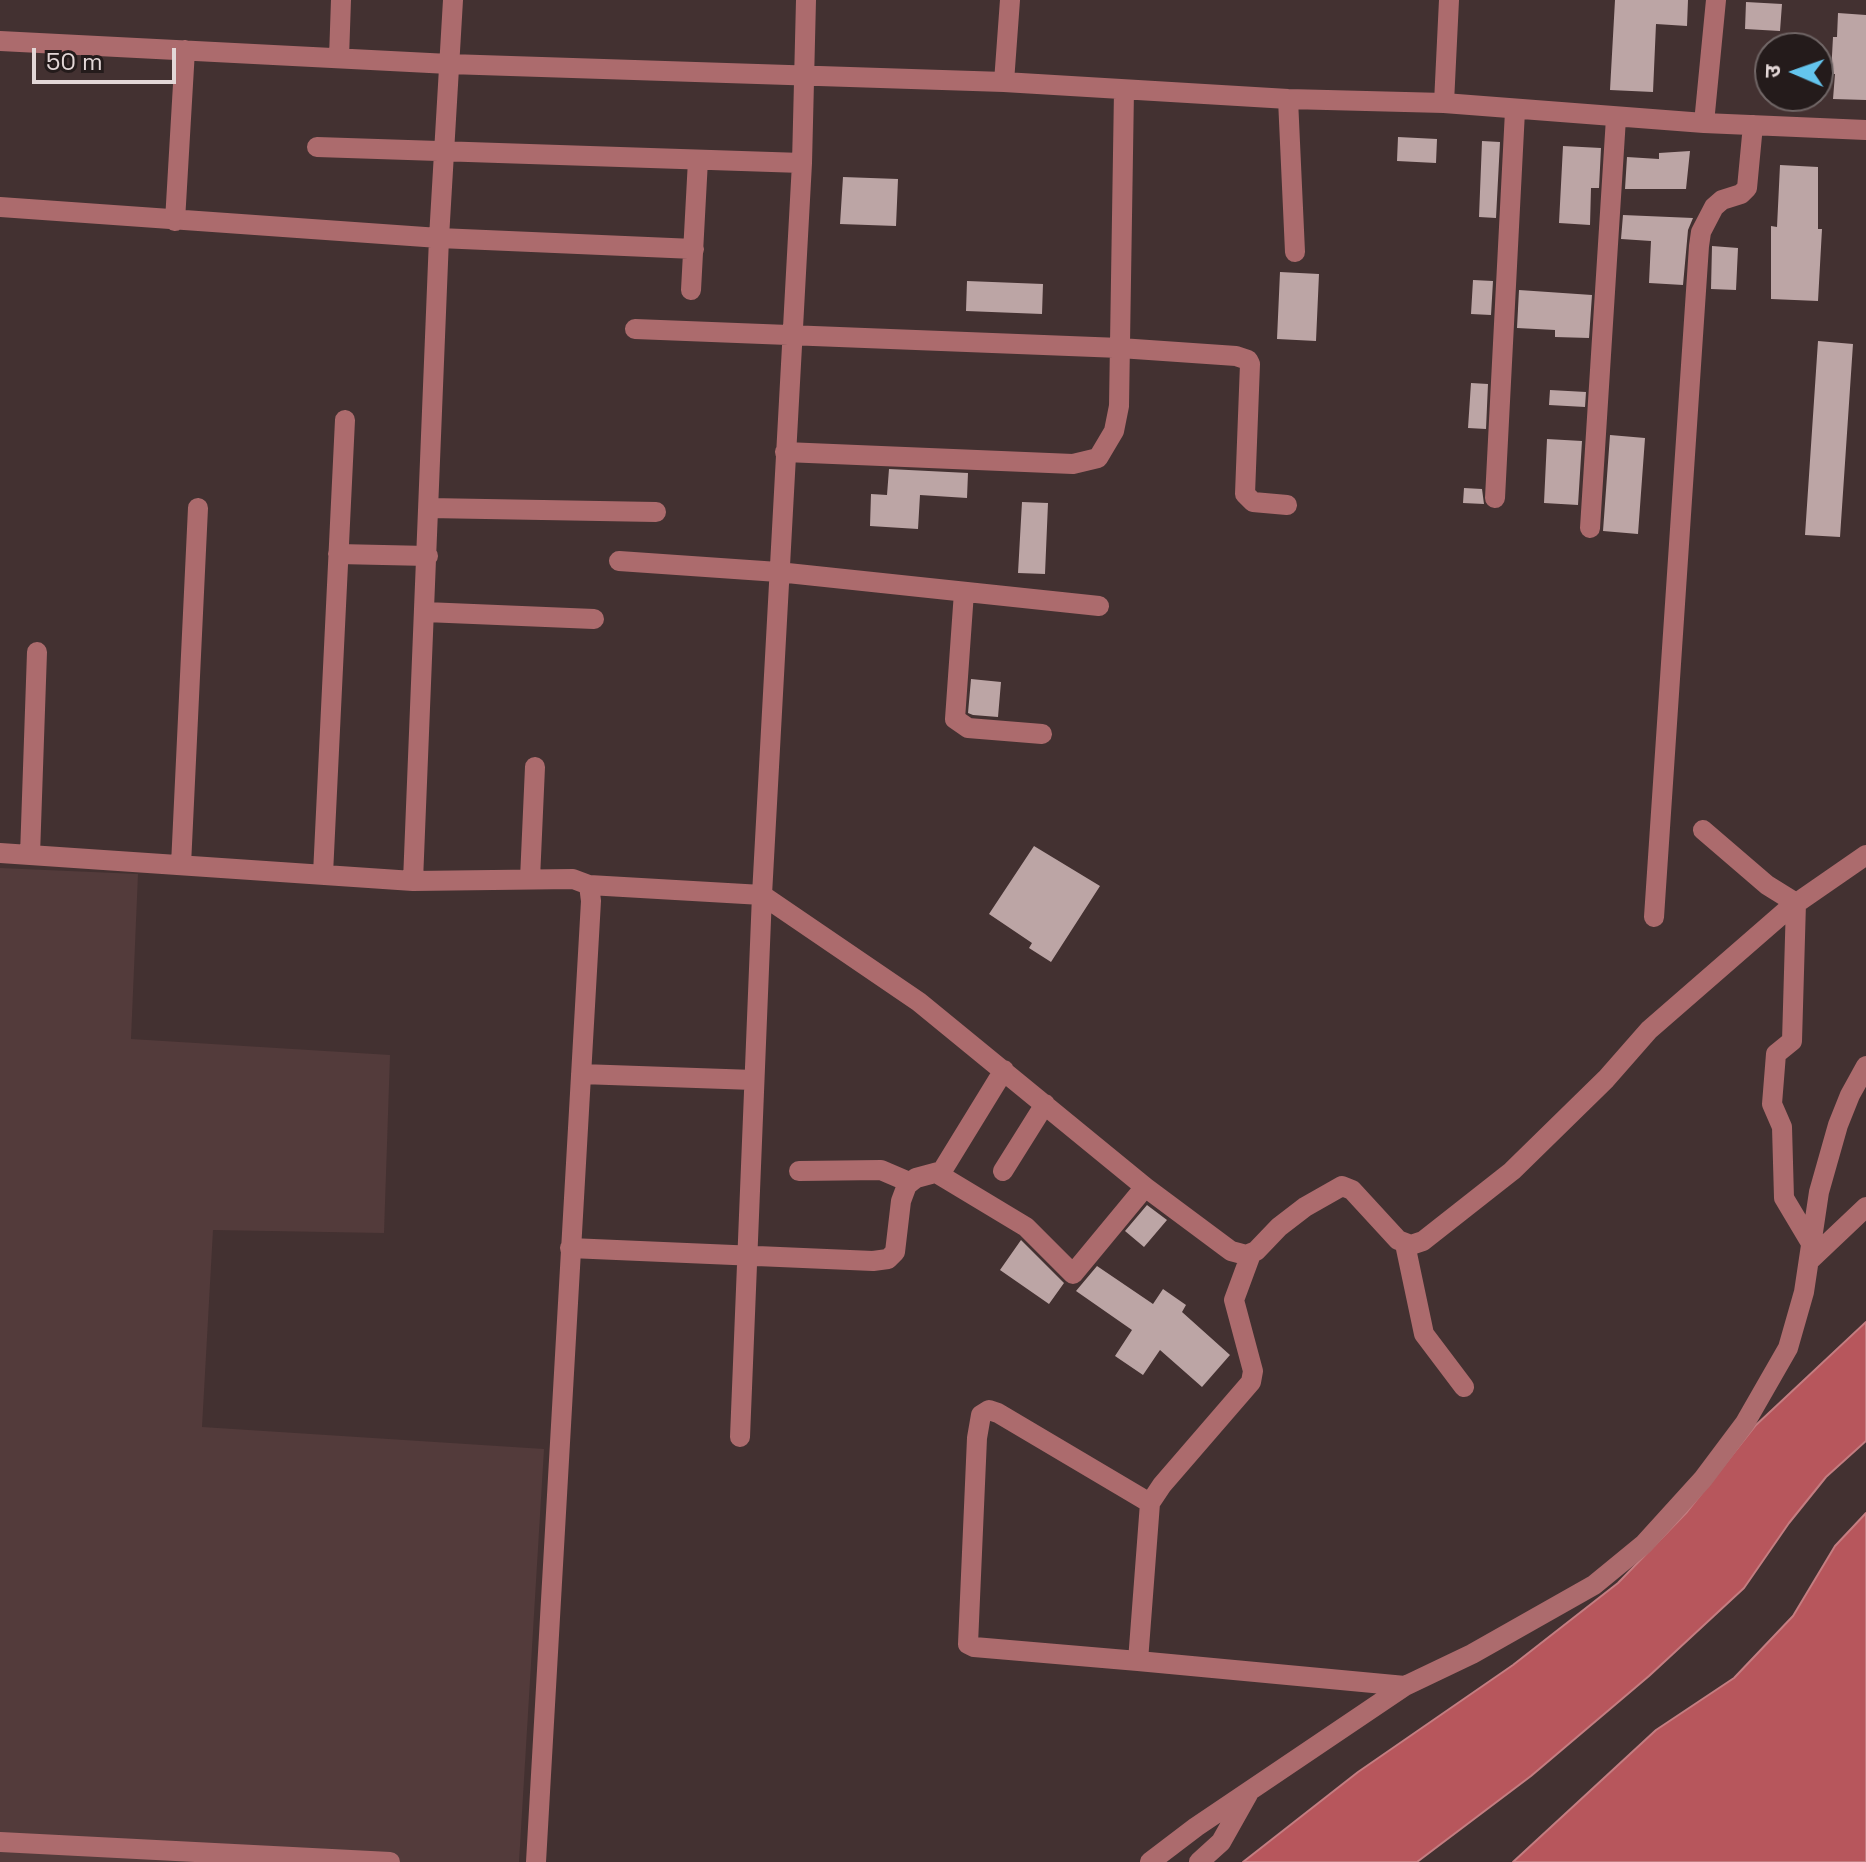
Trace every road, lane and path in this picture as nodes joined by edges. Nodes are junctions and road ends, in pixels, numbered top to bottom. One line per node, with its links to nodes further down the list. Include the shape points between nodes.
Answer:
1 (341, 0): 9 (street)
2 (453, 0): 10 (street)
3 (806, 0): 11 (street)
4 (1010, 0): 12 (street)
5 (1449, 0): 15 (street)
6 (1716, 0): 18 (street)
7 (0, 41): 8 (street)
8 (185, 50): 9 (street); 26 (street)
9 (339, 58): 10 (street)
10 (449, 64): 11 (street); 22 (street)
11 (803, 77): 12 (street); 24 (street)
12 (1004, 82): 13 (street)
13 (1124, 90): 14 (street); 33 (street)
14 (1288, 99): 15 (street); 29 (street)
15 (1444, 103): 16 (street)
16 (1515, 111): 17 (street); 36 (street)
17 (1616, 118): 18 (street); 41 (street)
18 (1704, 123): 19 (street)
19 (1753, 125): 20 (street); 64 (street, via 1747,188 1714,207 1699,246)
20 (1866, 130)
21 (317, 147): 22 (street)
22 (444, 153): 23 (street); 27 (street)
23 (698, 160): 24 (street); 28 (street)
24 (802, 163): 32 (street)
25 (0, 207): 26 (street)
26 (175, 221): 27 (street)
27 (439, 238): 28 (street); 39 (street)
28 (694, 249): 30 (street)
29 (1295, 252)
30 (691, 290)
31 (635, 329): 32 (street)
32 (792, 336): 33 (street); 35 (street)
33 (1120, 348): 35 (street, via 1114,431 1098,458 1086,462); 37 (street, via 1248,360 1245,494 1253,502)
34 (345, 420): 42 (street)
35 (785, 452): 45 (street)
36 (1495, 498)
37 (1287, 505)
38 (198, 508): 57 (street)
39 (429, 508): 40 (street); 43 (street)
40 (656, 512)
41 (1590, 528)
42 (338, 554): 43 (street); 58 (street)
43 (428, 556): 48 (street)
44 (619, 561): 45 (street)
45 (778, 572): 46 (street); 62 (street)
46 (964, 592): 47 (street); 51 (street, via 955,719 968,728)
47 (1099, 606)
48 (425, 612): 49 (street); 60 (street)
49 (594, 619)
50 (37, 652): 55 (street)
51 (1042, 734)
52 (535, 767): 59 (street)
53 (1703, 830): 63 (street)
54 (0, 853): 55 (street)
55 (30, 855): 57 (street)
56 (1866, 855): 63 (street)
57 (181, 865): 58 (street)
58 (323, 874): 60 (street)
59 (530, 879): 60 (street); 61 (street, via 573,879)
60 (413, 881)
61 (589, 885): 62 (street); 67 (street)
62 (762, 895): 66 (street, via 894,984); 68 (street)
63 (1796, 903): 76 (street, via 1649,1030 1512,1171 1423,1241); 78 (street, via 1792,1041 1776,1054 1772,1104 1782,1127 1784,1198)
64 (1654, 917)
65 (1866, 1066): 78 (street, via 1834,1136)
66 (1004, 1070): 69 (street); 72 (street)
67 (581, 1074): 68 (street); 77 (street)
68 (754, 1080): 79 (street)
69 (1045, 1104): 71 (street); 74 (street)
70 (799, 1171): 73 (street, via 881,1170)
71 (1003, 1171)
72 (938, 1174): 73 (street); 74 (street, via 1026,1227 1073,1274)
73 (909, 1182): 79 (street, via 901,1201 895,1252 888,1259)
74 (1145, 1187): 80 (street, via 1231,1251)
75 (1866, 1207): 78 (street)
76 (1405, 1244): 80 (street, via 1342,1186 1305,1207); 81 (street, via 1424,1334)
77 (570, 1248): 79 (street); 89 (street)
78 (1810, 1253): 85 (street, via 1796,1327 1767,1386 1725,1454 1644,1544 1594,1585)
79 (747, 1254): 82 (street)
80 (1251, 1254): 83 (street, via 1234,1300 1253,1371 1251,1382)
81 (1464, 1387)
82 (740, 1437)
83 (1150, 1503): 84 (street); 84 (street, via 998,1413 989,1410 981,1415 968,1644)
84 (1138, 1661): 85 (street)
85 (1405, 1686): 86 (street)
86 (1250, 1791): 90 (street); 91 (street, via 1221,1842)
87 (0, 1842): 88 (street)
88 (390, 1862)
89 (536, 1862)
90 (1150, 1862)
91 (1199, 1862)

